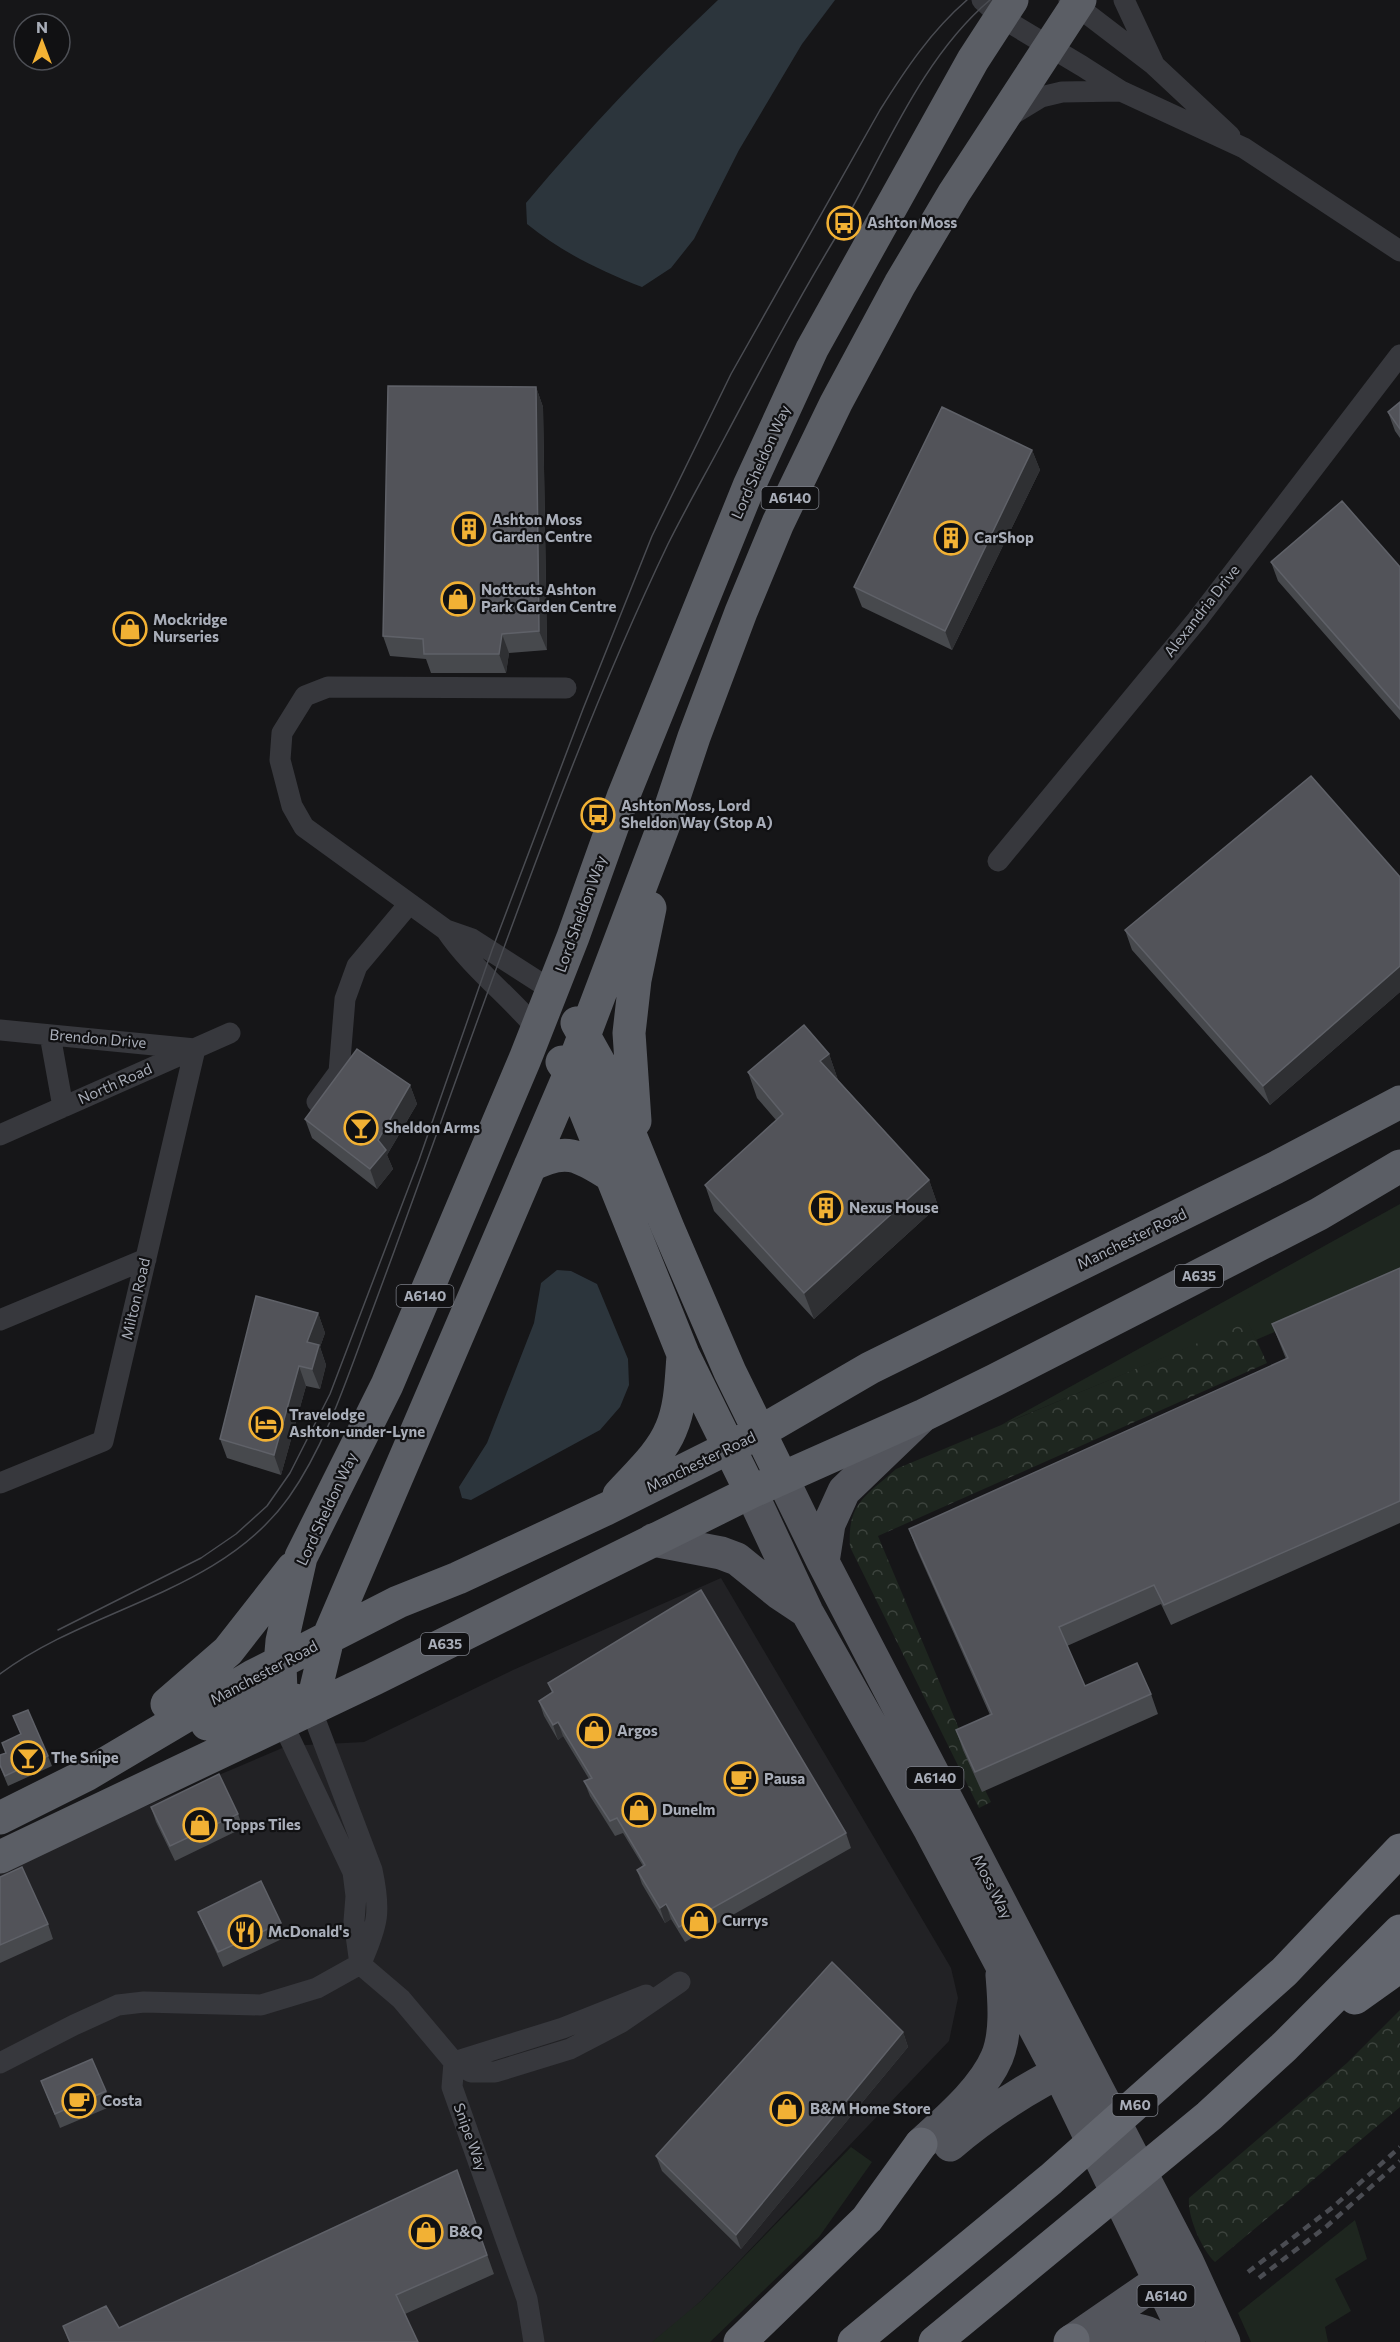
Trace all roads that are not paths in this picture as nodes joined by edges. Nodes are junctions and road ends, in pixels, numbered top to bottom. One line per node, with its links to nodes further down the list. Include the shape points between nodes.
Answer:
1 (1124, 0): 5 (street)
2 (1075, 2): 4 (highway, Lord Sheldon Way / A6140); 5 (street)
3 (999, 6): 4 (street); 16 (highway, Lord Sheldon Way / A6140, via 973,60 812,349 749,486 623,797)
4 (1050, 47): 6 (street); 7 (highway, Lord Sheldon Way / A6140)
5 (1155, 64): 8 (street)
6 (1121, 91): 7 (street, via 1062,92 1041,98); 8 (street)
7 (1004, 120): 12 (highway, Lord Sheldon Way / A6140, via 954,193 836,403 778,523 741,612)
8 (1244, 148): 9 (street)
9 (1400, 251)
10 (1400, 355): 13 (street, Alexandria Drive, via 1197,620)
11 (566, 688): 14 (street, via 328,687 305,696 282,733 280,760 292,806 304,827)
12 (671, 806): 16 (highway, Lord Sheldon Way / A6140); 27 (highway, via 634,980 629,1034)
13 (998, 861)
14 (409, 904): 15 (street); 23 (street, via 357,966 345,999 339,1072)
15 (446, 930): 16 (street, via 472,939); 17 (street, via 462,954)
16 (570, 1013): 17 (highway, Lord Sheldon Way / A6140); 22 (highway, Lord Sheldon Way / A6140); 27 (highway, A6140, via 605,1073)
17 (537, 1029): 22 (highway, A6140); 42 (highway, Lord Sheldon Way / A6140, via 387,1385)
18 (0, 1030): 20 (street, Brendon Drive)
19 (230, 1033): 21 (street, North Road)
20 (50, 1035): 21 (street, Brendon Drive); 25 (street)
21 (195, 1048): 25 (street, North Road); 31 (street, Milton Road)
22 (570, 1073): 28 (highway, Lord Sheldon Way / A6140); 30 (highway, A6140)
23 (317, 1102)
24 (1400, 1102): 35 (highway, Manchester Road, via 870,1368)
25 (63, 1107): 26 (street, North Road)
26 (0, 1135)
27 (637, 1149): 35 (highway, A6140, via 672,1239)
28 (530, 1166): 30 (highway, via 547,1157 567,1155); 45 (highway, Lord Sheldon Way / A6140)
29 (1400, 1166): 34 (highway, A635, via 1319,1214)
30 (610, 1175): 33 (highway, A6140)
31 (146, 1259): 32 (street); 38 (street, Milton Road, via 103,1441)
32 (0, 1320)
33 (683, 1354): 36 (highway, A6140); 40 (highway, via 679,1400 671,1430)
34 (924, 1415): 37 (highway, A635); 43 (main road, via 844,1491 829,1524)
35 (760, 1432): 36 (highway, Manchester Road); 37 (highway, Moss Way / A6140)
36 (730, 1447): 39 (highway, A6140); 40 (highway, Manchester Road)
37 (782, 1478): 39 (highway, A635); 43 (main road, Moss Way / A6140)
38 (0, 1483)
39 (751, 1492): 41 (highway, A635); 44 (main road, Moss Way / A6140)
40 (606, 1509): 45 (highway, Manchester Road, via 398,1602)
41 (652, 1540): 44 (main road, via 737,1559); 48 (highway, A635)
42 (302, 1557): 46 (highway, Lord Sheldon Way / A6140); 47 (highway, via 228,1650)
43 (823, 1562): 60 (main road, Moss Way / A6140)
44 (807, 1612): 54 (main road, Moss Way / A6140)
45 (328, 1638): 46 (highway, Manchester Road); 48 (highway, Lord Sheldon Way / A6140)
46 (280, 1664): 48 (highway, Lord Sheldon Way / A6140); 49 (highway, Manchester Road)
47 (167, 1704): 49 (main road)
48 (292, 1710): 49 (highway, via 246,1707); 52 (highway, A635); 55 (street, via 353,1872); 55 (street, via 372,1870 378,1896 375,1929)
49 (86, 1774): 50 (highway, Manchester Road)
50 (0, 1818)
51 (1400, 1850): 67 (highway, M60, via 1284,1972 1051,2179)
52 (0, 1857)
53 (1400, 1931): 57 (highway)
54 (1001, 1963): 60 (main road, Moss Way / A6140); 61 (main road, via 1005,2014 997,2057)
55 (360, 1964): 58 (street, via 402,1999); 59 (street, via 317,1988 261,2005 144,2002 118,2006)
56 (1400, 1966): 57 (highway)
57 (1284, 2047): 68 (highway, via 1209,2116)
58 (454, 2062): 58 (street, via 563,2028 680,1982 620,2023 570,2049 495,2072 471,2072); 65 (street, Snipe Way, via 452,2086 527,2299)
59 (0, 2063)
60 (1073, 2074): 61 (main road, via 977,2121); 62 (main road, Moss Way / A6140); 63 (main road, Moss Way / A6140)
61 (929, 2150): 66 (highway, via 867,2219)
62 (1187, 2261): 63 (main road); 71 (main road, Moss Way / A6140)
63 (1159, 2280): 64 (main road); 70 (main road, Moss Way / A6140)
64 (1072, 2341): 69 (main road, via 1116,2330 1137,2330)
65 (534, 2342)
66 (740, 2342)
67 (854, 2342)
68 (935, 2342)
69 (1162, 2342)
70 (1189, 2342)
71 (1224, 2342)

